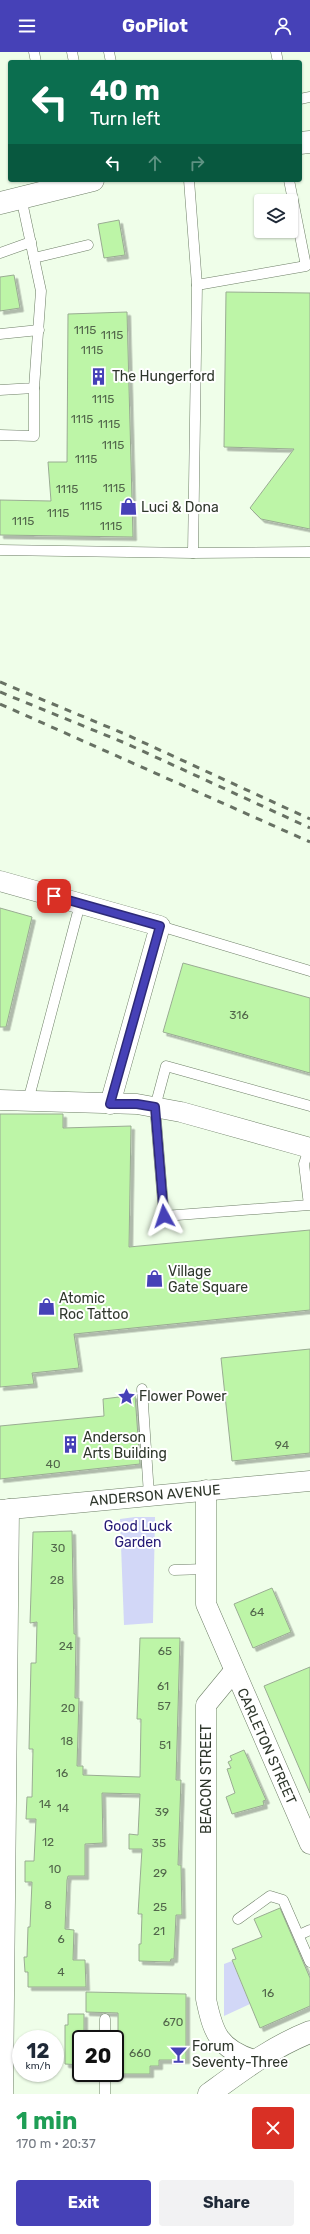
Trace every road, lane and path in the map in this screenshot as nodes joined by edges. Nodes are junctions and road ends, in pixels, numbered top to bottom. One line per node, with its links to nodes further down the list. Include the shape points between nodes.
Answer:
1 (74, 182): 4 (main road)
2 (189, 182): 11 (lane)
3 (289, 182): 11 (lane, via 306,266)
4 (54, 184): 5 (main road)
5 (21, 197): 6 (main road); 7 (lane)
6 (0, 204)
7 (31, 242): 9 (lane); 10 (lane)
8 (88, 245): 10 (lane)
9 (0, 253)
10 (34, 258): 12 (lane, via 42,291)
11 (197, 285): 19 (lane)
12 (39, 330): 13 (lane); 14 (lane)
13 (0, 334)
14 (34, 388): 15 (lane); 16 (lane, via 34,436)
15 (0, 390)
16 (0, 435)
17 (0, 550): 19 (lane)
18 (310, 552): 19 (lane)
19 (193, 553)
20 (0, 882): 21 (street)
21 (80, 904): 22 (street); 25 (lane)
22 (160, 926): 23 (lane); 26 (street)
23 (310, 971)
24 (0, 1100): 25 (street)
25 (28, 1101): 26 (street)
26 (110, 1104): 28 (street)
27 (310, 1106): 28 (lane, via 166,1066)
28 (155, 1107): 29 (street); 29 (lane, via 164,1216 309,1205 304,1164)
29 (310, 1147)
30 (142, 1389): 33 (lane)
31 (310, 1481): 32 (street, ANDERSON AVENUE)
32 (206, 1490): 33 (street, ANDERSON AVENUE); 36 (street)
33 (149, 1495): 34 (street, ANDERSON AVENUE)
34 (5, 1509): 48 (street)
35 (174, 1570): 36 (lane)
36 (206, 1570): 37 (street, via 206,1604)
37 (234, 1671): 38 (street, CARLETON STREET); 46 (street, BEACON STREET, via 206,1706 206,1999 214,2032 221,2042 242,2056)
38 (310, 1844)
39 (238, 1919): 41 (lane, via 270,1896 283,1900)
40 (310, 1930): 41 (lane)
41 (299, 1935): 42 (lane)
42 (310, 1962)
43 (105, 2019): 44 (lane)
44 (105, 2030)
45 (310, 2032): 46 (main road)
46 (254, 2060): 50 (main road)
47 (105, 2082): 49 (lane)
48 (3, 2094)
49 (105, 2094)
50 (209, 2094)

